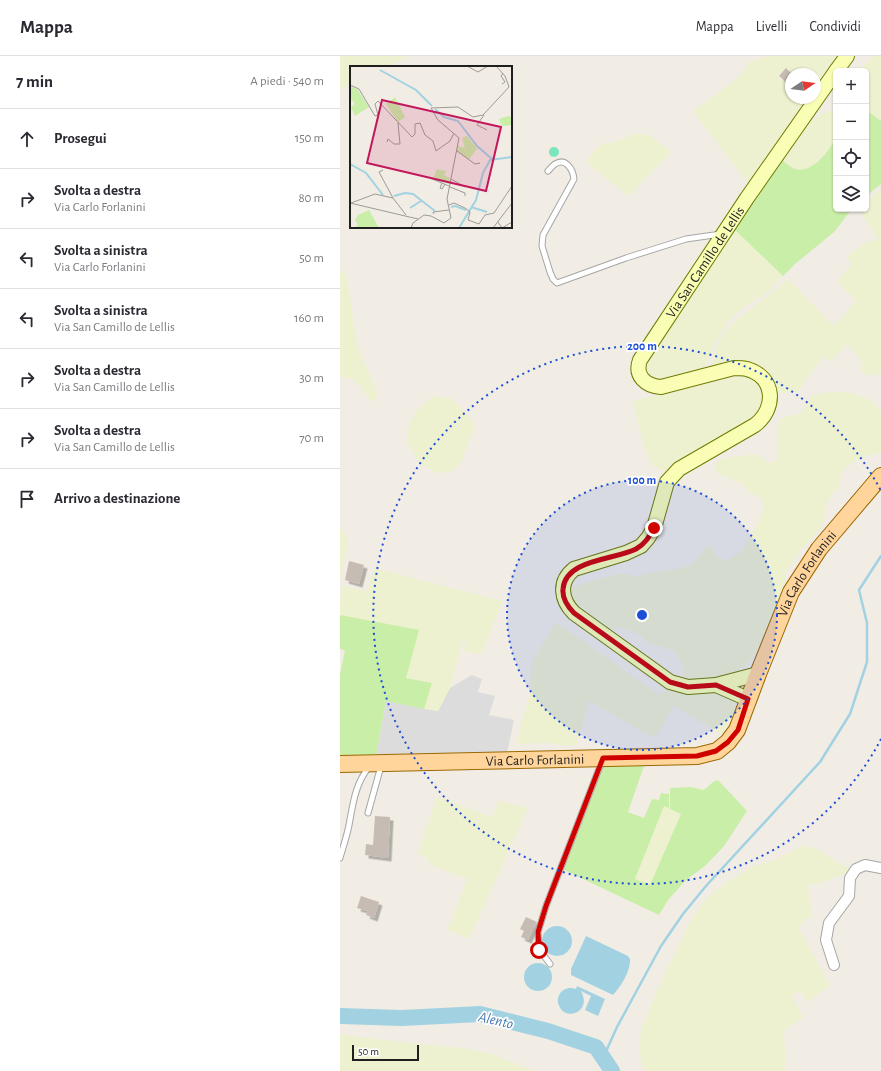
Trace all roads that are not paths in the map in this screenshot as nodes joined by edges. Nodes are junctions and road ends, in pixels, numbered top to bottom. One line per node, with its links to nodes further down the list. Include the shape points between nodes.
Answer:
1 (847, 56): 2 (main road, Via San Camillo de Lellis)
2 (838, 68)
3 (833, 75): 5 (main road, Via San Camillo de Lellis)
4 (548, 171): 5 (lane, via 555,164 565,163 574,173 574,178 543,235 542,246 550,272 557,283 686,239)
5 (724, 233): 8 (main road, Via San Camillo de Lellis, via 637,367 644,381 661,387 734,368 746,368 757,373 766,384 770,393 768,410 762,420 755,425 679,469 667,482 654,528 642,546 574,569 565,579 563,586 567,605 574,613 670,682 688,687)
6 (881, 476): 7 (main road, Via Carlo Forlanini, via 819,549 791,592)
7 (758, 674): 8 (main road, Via San Camillo de Lellis); 9 (main road, Via Carlo Forlanini)
8 (716, 685): 9 (main road, Via San Camillo de Lellis)
9 (748, 699): 10 (main road, Via Carlo Forlanini, via 738,730 716,751 697,756)
10 (603, 758): 11 (main road, Via Carlo Forlanini); 16 (lane, via 538,932 539,950)
11 (377, 763): 12 (main road, Via Carlo Forlanini); 13 (lane); 14 (lane, via 364,772 355,792)
12 (340, 764)
13 (368, 813)
14 (340, 858)
15 (881, 868): 17 (street, via 865,865 856,869 850,878 849,896 830,923 826,940)
16 (550, 964)
17 (834, 965)

